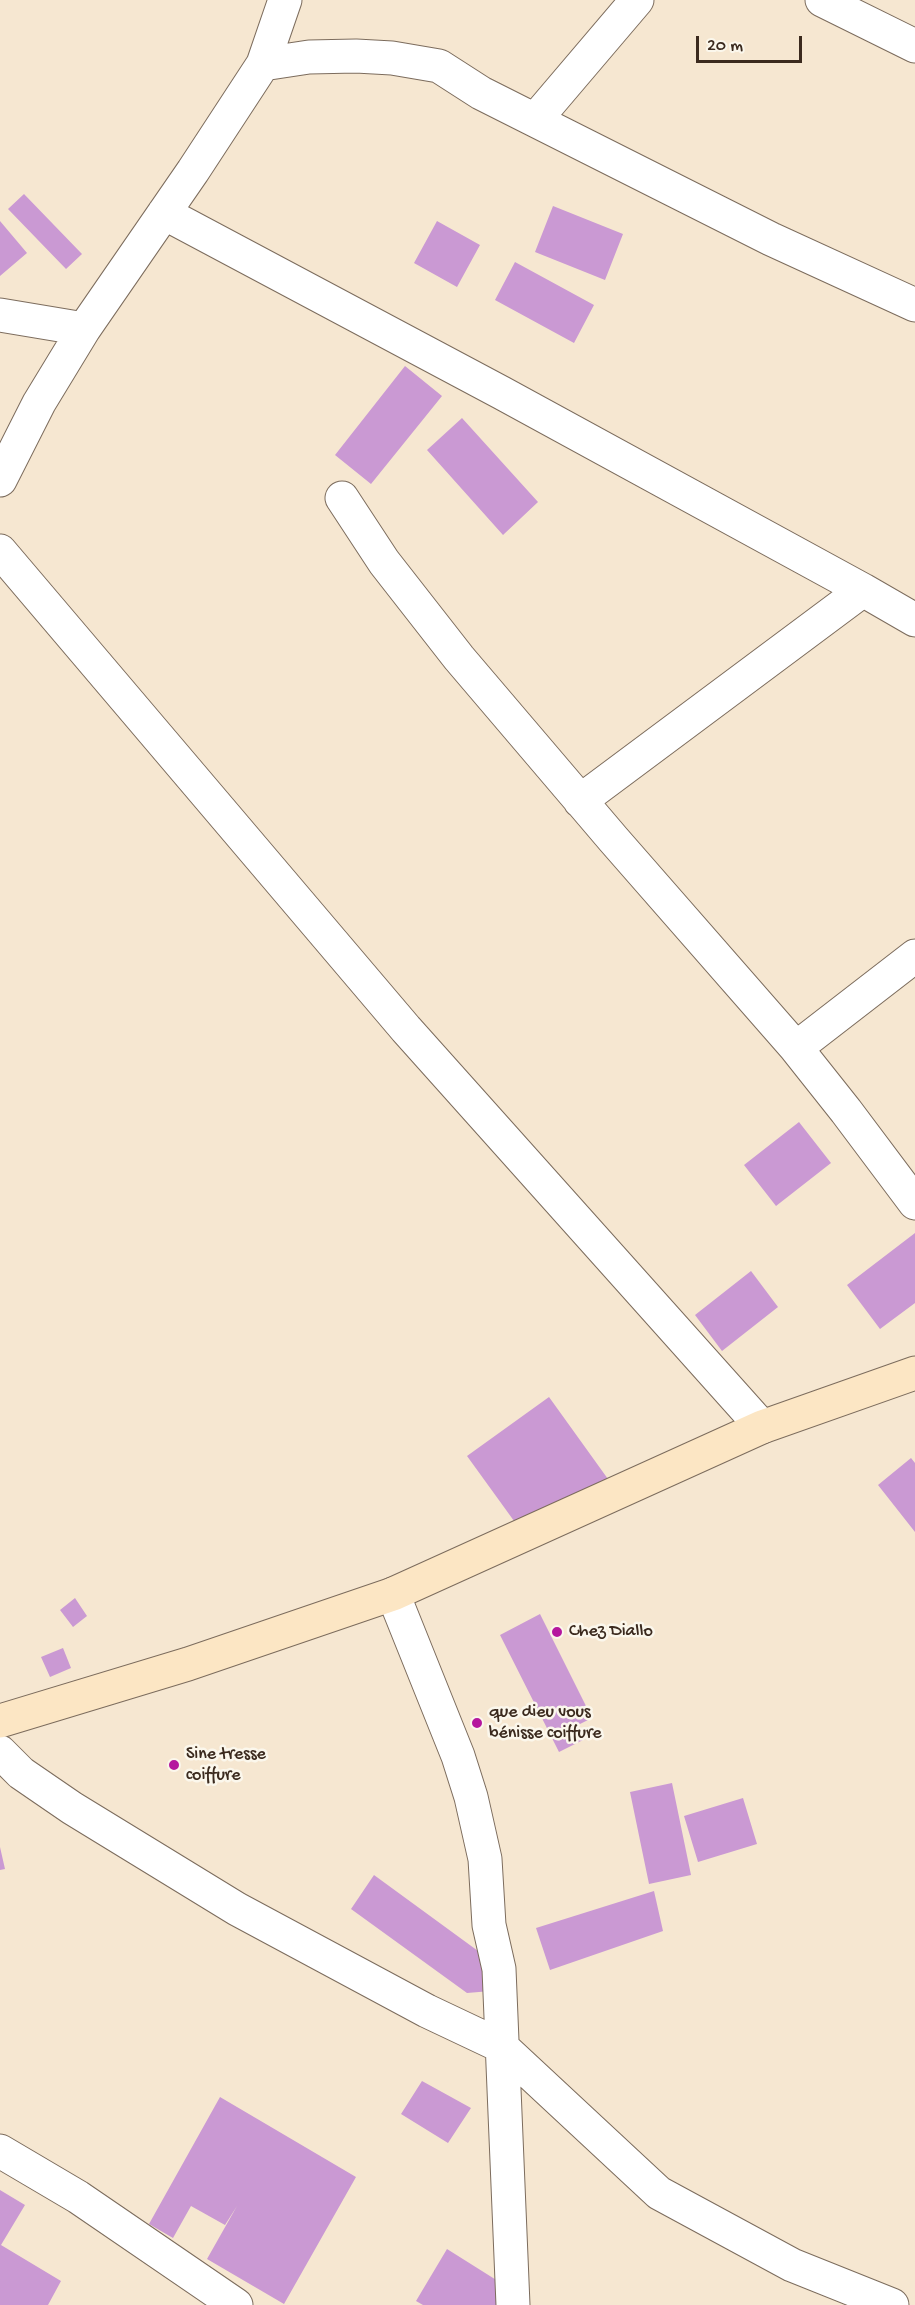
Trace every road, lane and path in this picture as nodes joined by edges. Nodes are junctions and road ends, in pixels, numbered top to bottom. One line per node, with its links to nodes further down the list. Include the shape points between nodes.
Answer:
1 (285, 0): 5 (street)
2 (637, 0): 6 (street)
3 (822, 0): 4 (street)
4 (915, 46)
5 (263, 64): 6 (street, via 309,57 356,56 439,66); 7 (street)
6 (535, 120): 8 (street, via 771,239)
7 (164, 213): 10 (street); 14 (street)
8 (915, 305)
9 (0, 315): 10 (street)
10 (84, 330): 11 (street, via 39,403)
11 (0, 480)
12 (342, 498): 16 (street, via 384,562 459,658)
13 (0, 551): 21 (street, via 406,1029)
14 (863, 590): 15 (street); 16 (street)
15 (915, 620)
16 (580, 801): 18 (street)
17 (915, 956): 18 (street)
18 (795, 1048): 19 (street)
19 (915, 1203)
20 (915, 1373): 21 (street)
21 (762, 1427): 22 (street)
22 (393, 1594): 23 (street, via 188,1664); 25 (street, via 471,1797 485,1859 489,1925 499,1969)
23 (0, 1721)
24 (0, 1752): 25 (street, via 21,1773 72,1808 237,1909 426,2011)
25 (501, 2046): 28 (street); 29 (street, via 659,2193 792,2265)
26 (0, 2151): 27 (street, via 78,2198)
27 (236, 2305)
28 (513, 2305)
29 (892, 2305)

